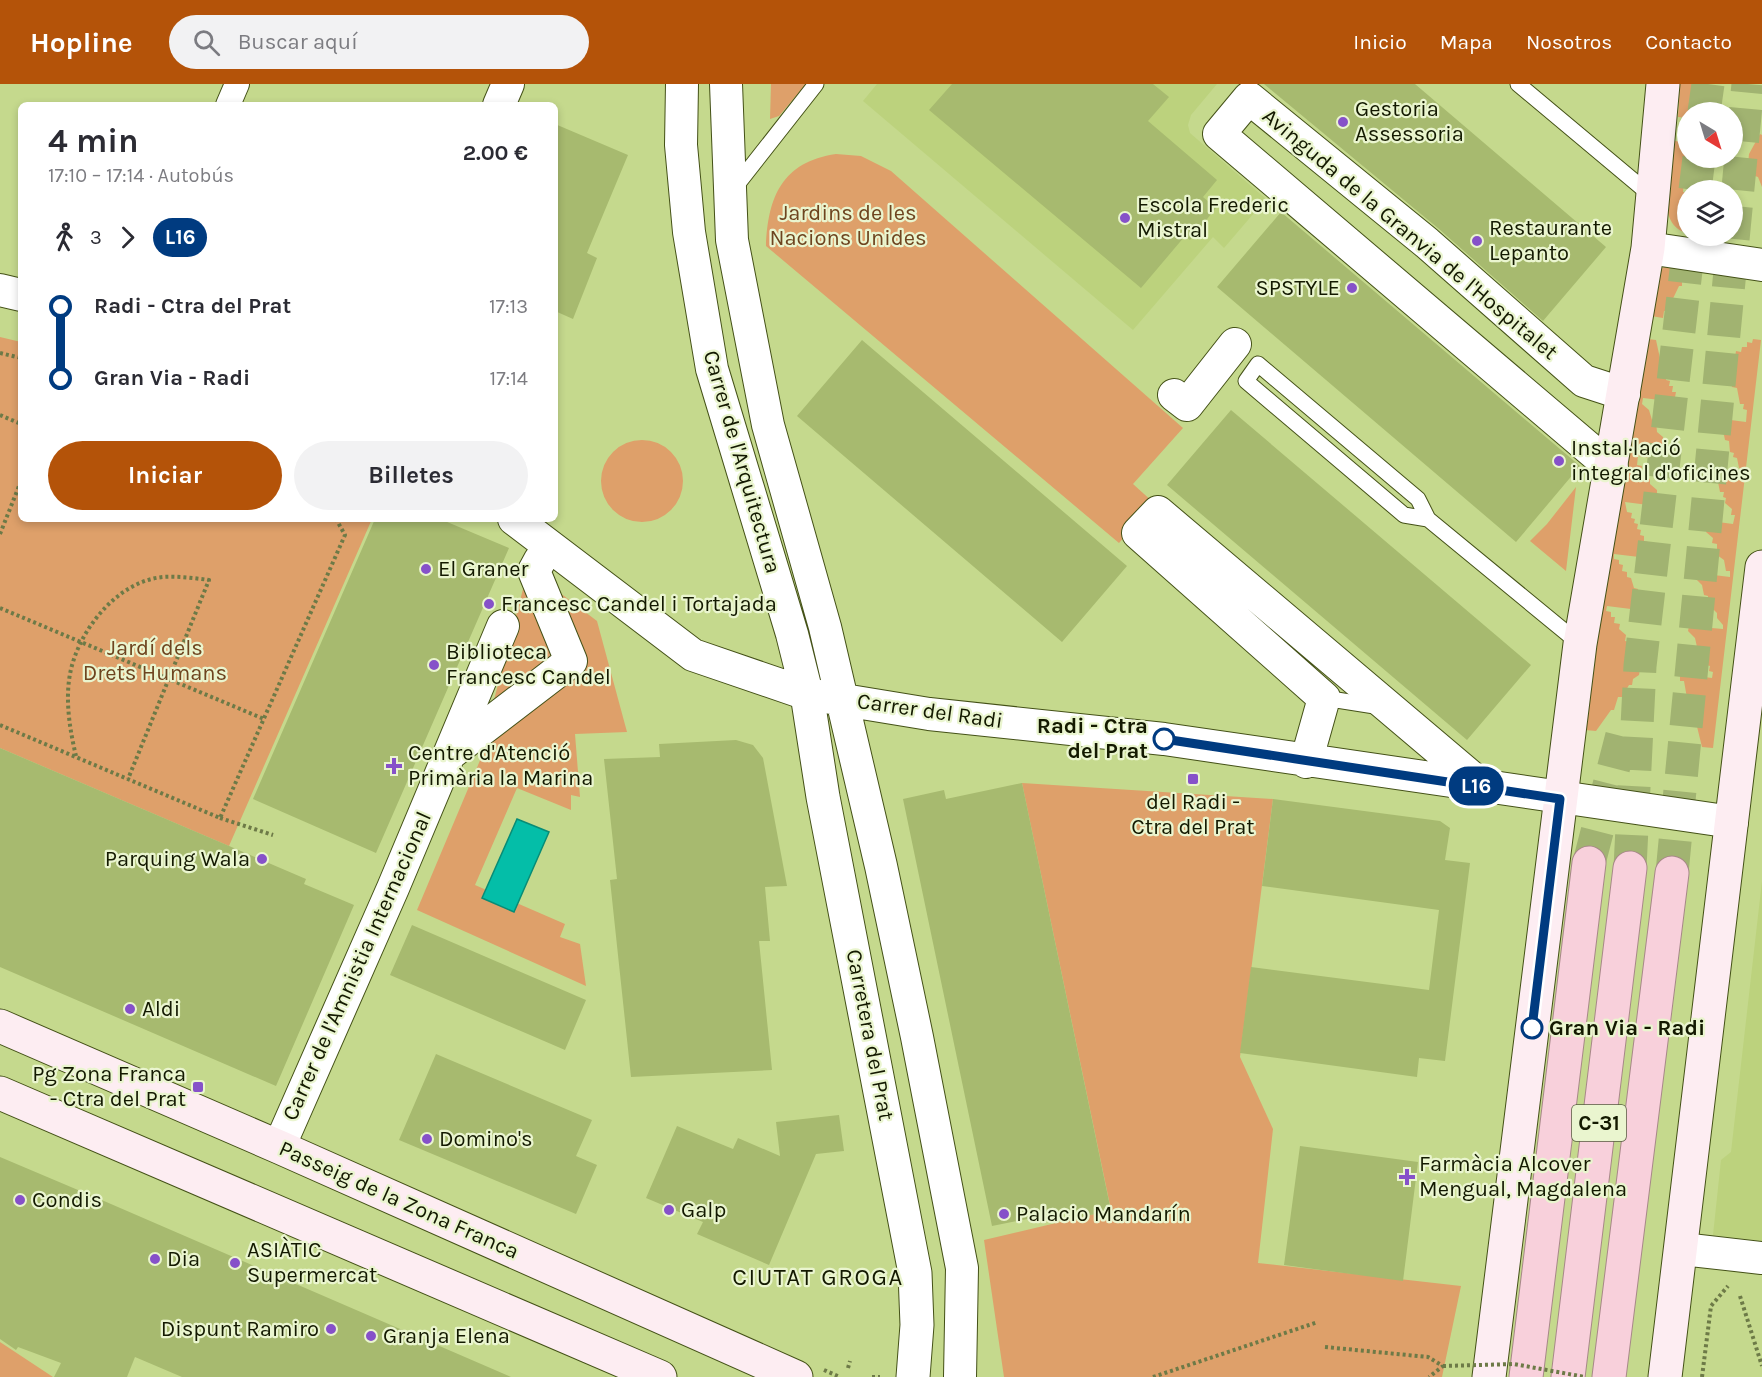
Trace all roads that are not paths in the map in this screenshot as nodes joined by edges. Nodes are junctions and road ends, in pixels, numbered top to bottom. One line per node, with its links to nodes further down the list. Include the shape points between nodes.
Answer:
1 (237, 84): 8 (street)
2 (508, 84): 9 (street)
3 (682, 84): 26 (street, Carrer de l'Arquitectura, via 681,145 689,232 712,369)
4 (726, 84): 10 (street, Carrer de l'Arquitectura)
5 (816, 84): 10 (lane)
6 (1518, 84): 11 (lane)
7 (1663, 84): 11 (main road)
8 (229, 102)
9 (500, 102)
10 (729, 195): 28 (street, Carrer de l'Arquitectura, via 732,240 768,425 825,627)
11 (1653, 197): 12 (main road)
12 (1648, 248): 13 (street); 17 (main road)
13 (1762, 265)
14 (0, 290): 15 (street)
15 (18, 294)
16 (1235, 344): 18 (street, via 1186,405)
17 (1624, 394): 19 (main road); 19 (street, Avinguda de la Granvia de l'Hospitalet, via 1584,381 1427,243 1249,98 1219,134)
18 (1174, 395)
19 (1612, 468): 25 (main road)
20 (1428, 519): 20 (lane, via 1418,500 1258,364 1246,381 1404,515); 25 (lane)
21 (518, 522): 26 (street, Carrer del Radi, via 693,655)
22 (540, 560): 30 (street, Carrer de l'Amnistia Internacional, via 534,571 571,661)
23 (1762, 567): 34 (main road)
24 (503, 626): 30 (street, Carrer de l'Amnistia Internacional)
25 (1580, 645): 33 (main road)
26 (807, 693): 28 (street, Carrer del Radi); 45 (street, Carretera del Prat, via 823,797 915,1272 917,1325)
27 (1324, 698): 29 (lane); 29 (street, via 1138,533 1158,512); 31 (street)
28 (840, 699): 31 (street, Carrer del Radi, via 928,714 1164,739); 46 (street, Carretera del Prat, via 882,866 962,1268)
29 (1389, 709): 32 (street)
30 (450, 753): 40 (street, Carrer de l'Amnistia Internacional)
31 (1306, 762): 32 (street, Carrer del Radi)
32 (1482, 786): 33 (street, Carrer del Radi)
33 (1560, 799): 34 (street, Carrer del Radi); 47 (main road)
34 (1732, 822): 41 (main road)
35 (1589, 863): 48 (highway)
36 (1630, 868): 49 (highway, C-31)
37 (1672, 873): 50 (highway, C-31)
38 (0, 1026): 40 (main road, Passeig de la Zona Franca)
39 (0, 1093): 43 (main road)
40 (279, 1147): 44 (main road, Passeig de la Zona Franca)
41 (1682, 1249): 42 (street); 51 (main road)
42 (1762, 1258)
43 (660, 1377)
44 (796, 1377)
45 (913, 1377)
46 (960, 1377)
47 (1489, 1377)
48 (1526, 1377)
49 (1568, 1377)
50 (1609, 1377)
51 (1665, 1377)

